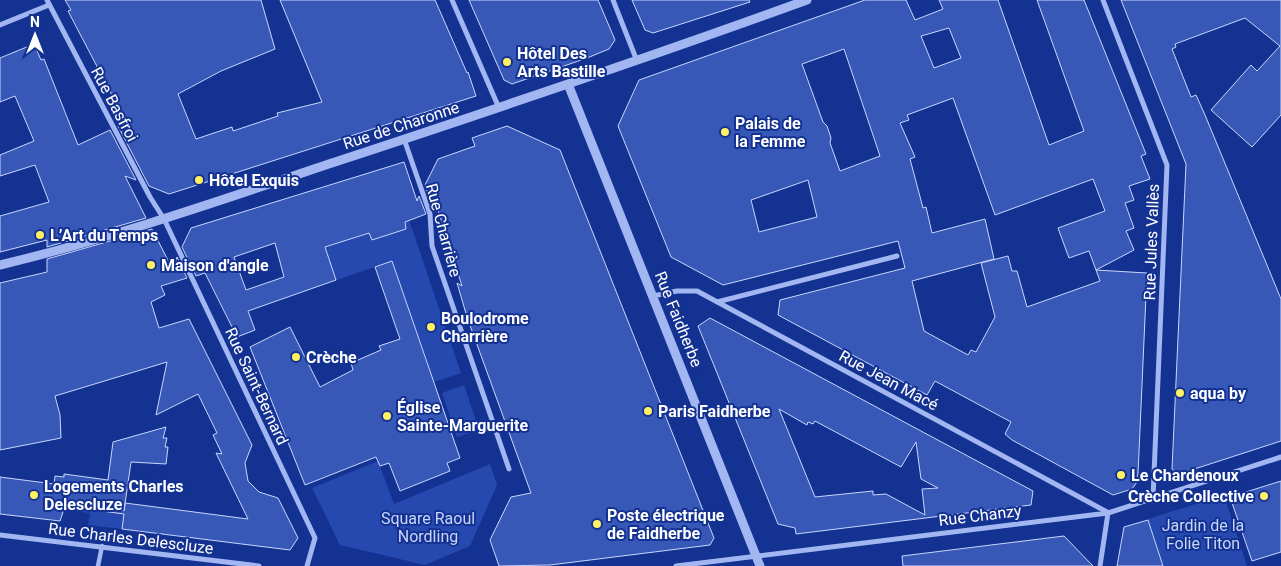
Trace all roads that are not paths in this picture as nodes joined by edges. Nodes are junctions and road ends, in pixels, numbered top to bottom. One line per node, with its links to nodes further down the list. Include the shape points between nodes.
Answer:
1 (452, 0): 9 (street)
2 (613, 0): 7 (street)
3 (807, 0): 7 (street, Rue de Charonne)
4 (1103, 0): 18 (street, Rue Jules Vallès, via 1167,165)
5 (48, 2): 6 (street); 11 (street, Rue Basfroi)
6 (0, 25)
7 (637, 61): 8 (street, Rue de Charonne)
8 (568, 84): 9 (street, Rue de Charonne); 14 (street, Rue Faidherbe)
9 (498, 108): 10 (street, Rue de Charonne)
10 (404, 139): 11 (street, Rue de Charonne); 17 (street, Rue Charrière, via 430,214 432,246)
11 (164, 219): 13 (street, Rue de Charonne); 25 (street, Rue Saint-Bernard, via 315,538)
12 (897, 256): 15 (street)
13 (0, 265)
14 (653, 296): 15 (street, Rue Jean Macé, via 697,291); 22 (street, Rue Faidherbe)
15 (717, 302): 19 (street, Rue Jean Macé)
16 (1281, 457): 18 (street, Rue Chanzy)
17 (509, 469)
18 (1153, 498): 19 (street, Rue Chanzy)
19 (1108, 513): 22 (street, Rue Chanzy); 28 (street)
20 (0, 535): 21 (street, Rue Charles Delescluze)
21 (102, 546): 23 (street); 24 (street, Rue Charles Delescluze)
22 (756, 555): 26 (street, Rue Chanzy); 27 (street, Rue Faidherbe)
23 (98, 566)
24 (258, 566)
25 (307, 566)
26 (676, 566)
27 (760, 566)
28 (1100, 566)

